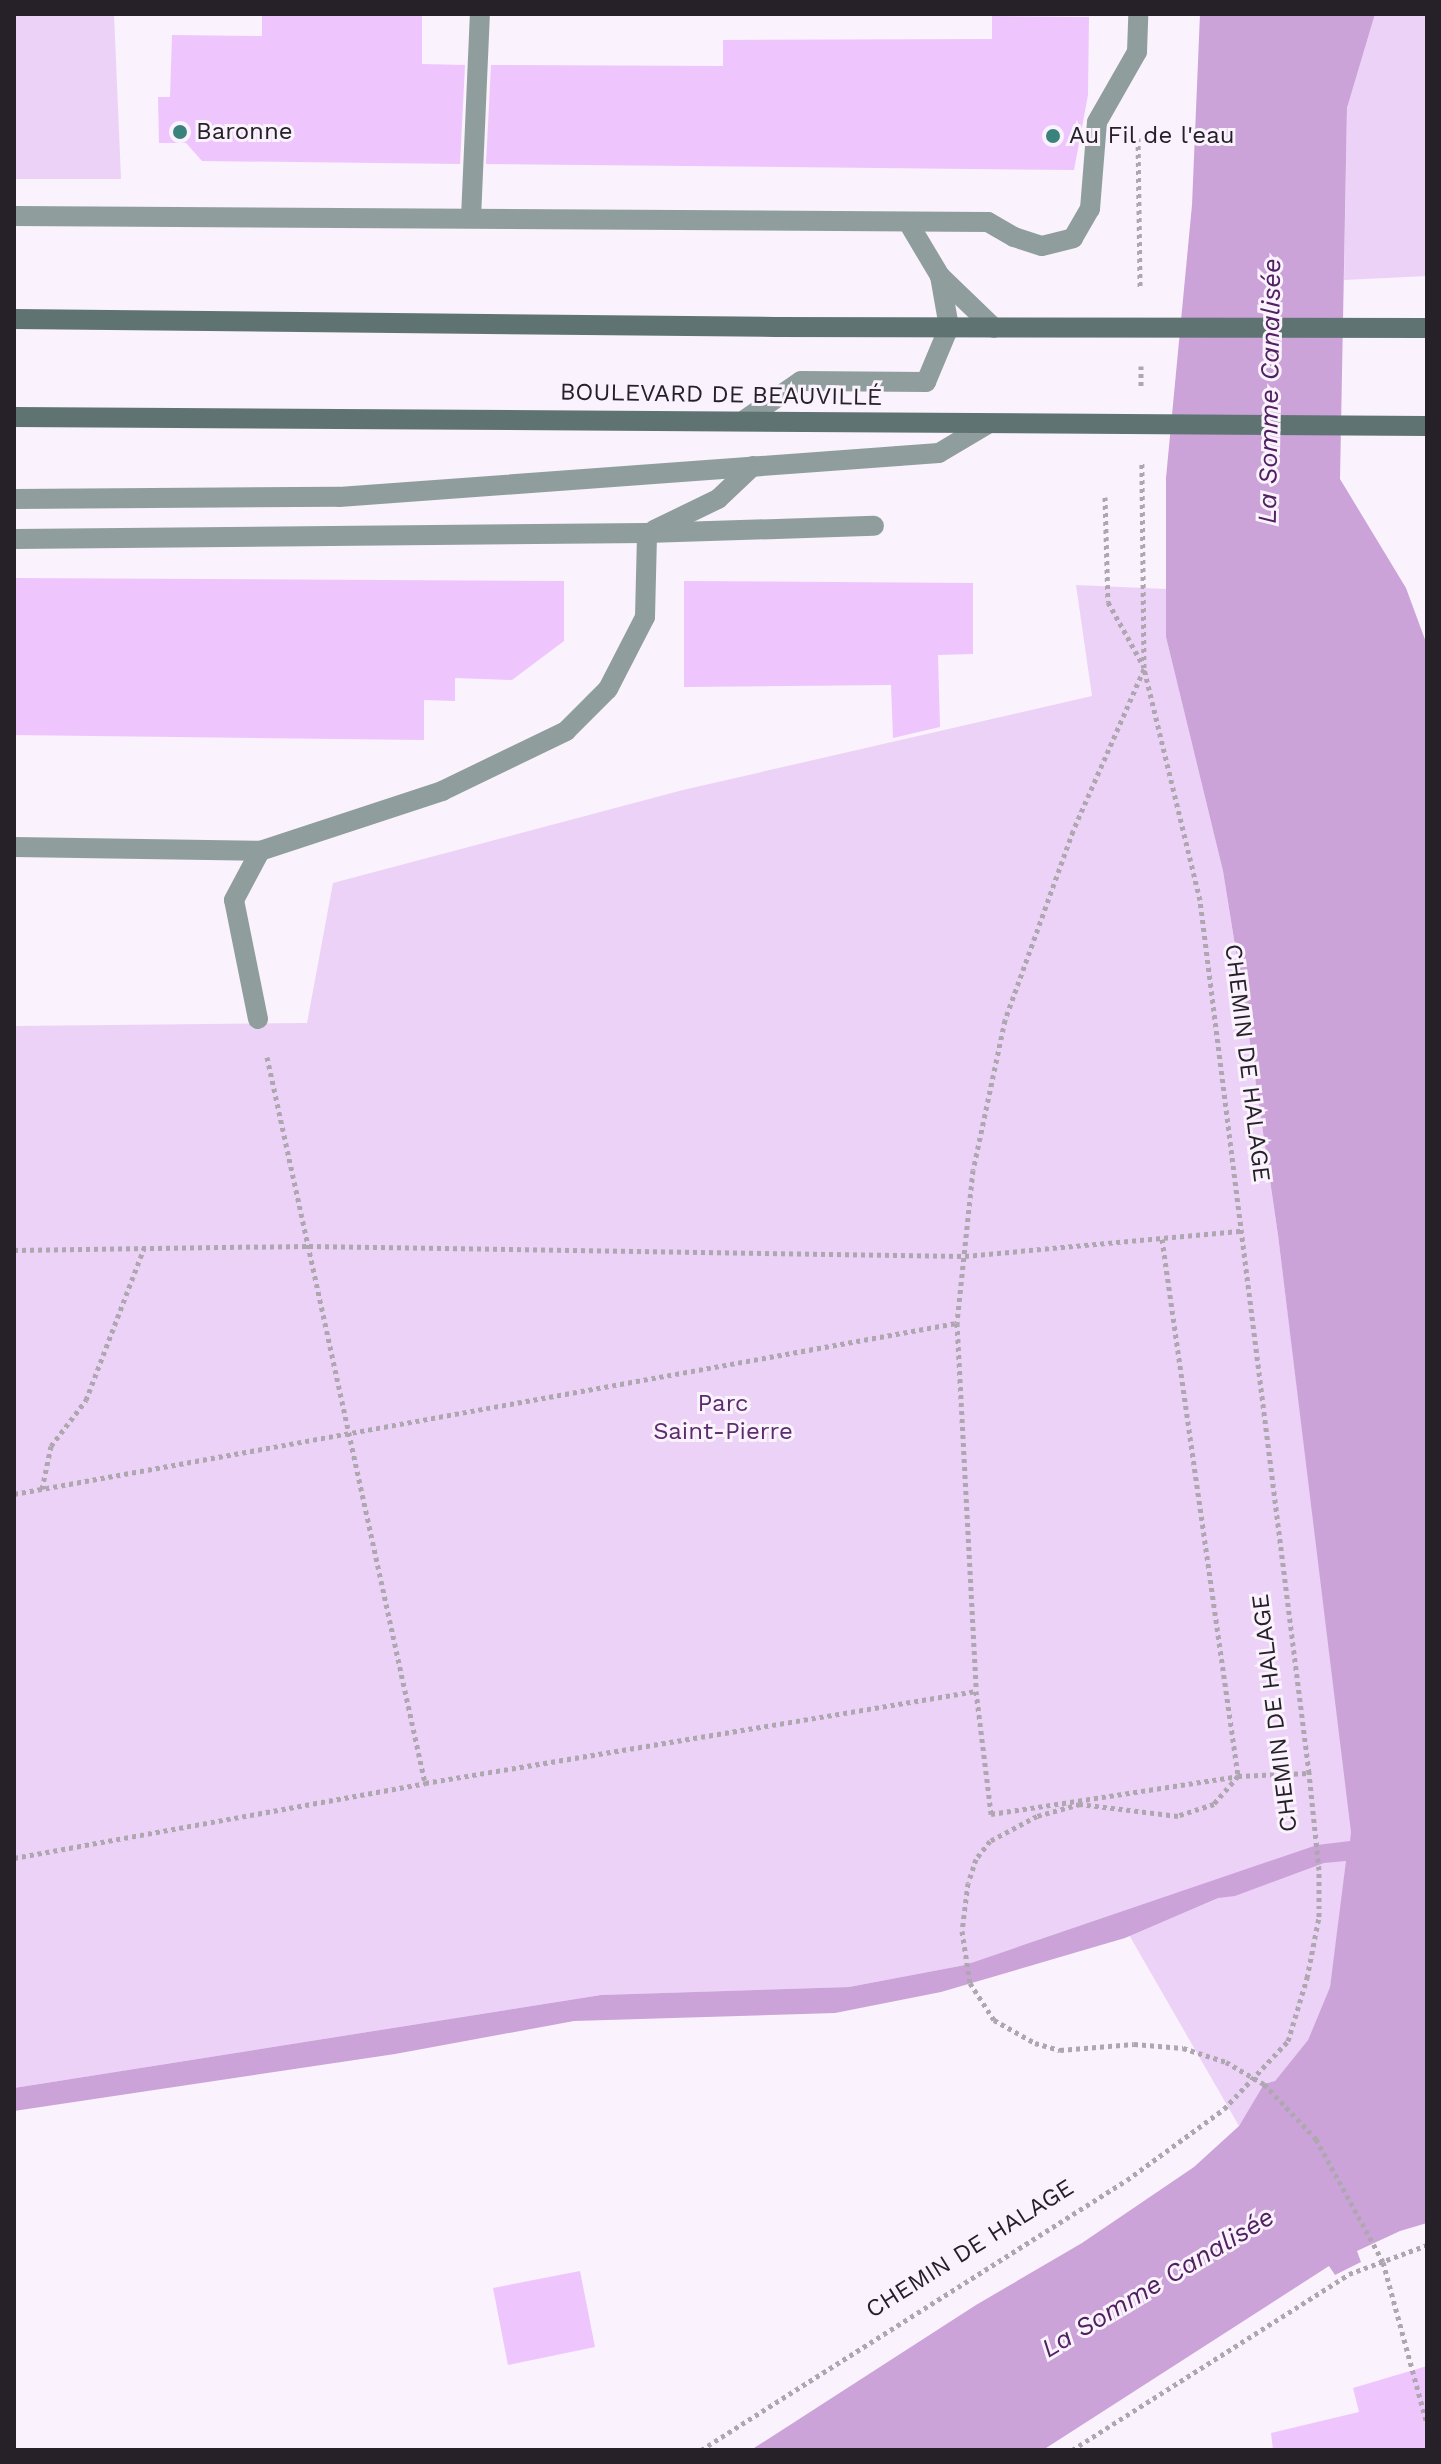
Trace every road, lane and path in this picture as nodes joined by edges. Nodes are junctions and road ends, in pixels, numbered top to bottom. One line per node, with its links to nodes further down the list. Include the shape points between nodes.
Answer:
1 (480, 14): 4 (street)
2 (1138, 14): 5 (street, via 1137,52 1097,122 1090,209 1073,238 1042,246 988,222)
3 (14, 216): 4 (street)
4 (471, 218): 5 (street)
5 (909, 224): 6 (street)
6 (940, 276): 8 (street); 9 (street)
7 (14, 319): 8 (main road)
8 (949, 327): 9 (main road); 12 (street, via 926,382 801,381)
9 (994, 328): 10 (main road)
10 (1427, 328)
11 (14, 417): 12 (main road, BOULEVARD DE BEAUVILLÉ)
12 (743, 421): 13 (main road, BOULEVARD DE BEAUVILLÉ)
13 (986, 425): 14 (main road, BOULEVARD DE BEAUVILLÉ); 15 (street, via 939,453)
14 (1427, 426)
15 (753, 466): 17 (street, via 339,497); 19 (street, via 718,499)
16 (1105, 497): 21 (path, CHEMIN DE HALAGE, via 1108,602)
17 (14, 499)
18 (874, 526): 19 (street)
19 (647, 533): 20 (street); 23 (street, via 645,617 608,689 566,731 442,791)
20 (14, 539)
21 (1144, 668): 25 (path, CHEMIN DE HALAGE, via 1200,900); 30 (path, via 1073,831 1005,1020 973,1170)
22 (14, 847): 23 (street)
23 (260, 851): 24 (street, via 234,900)
24 (258, 1019): 27 (path)
25 (1242, 1231): 26 (path); 36 (path, CHEMIN DE HALAGE)
26 (1162, 1239): 30 (path); 37 (path)
27 (309, 1246): 28 (path); 30 (path); 32 (path)
28 (144, 1248): 29 (path); 33 (path, via 86,1400 51,1446)
29 (14, 1250)
30 (965, 1256): 31 (path)
31 (957, 1323): 32 (path); 35 (path)
32 (348, 1434): 33 (path); 38 (path)
33 (42, 1489): 34 (path)
34 (14, 1494)
35 (976, 1691): 37 (path, via 991,1814); 38 (path)
36 (1309, 1773): 37 (path); 43 (path, CHEMIN DE HALAGE, via 1319,1917 1288,2041 1224,2109 1127,2180)
37 (1238, 1776): 41 (path, via 1214,1804 1178,1816 1080,1804 1037,1816 990,1841 976,1859 968,1883 962,1931 970,1983 994,2020 1035,2043 1060,2050 1134,2044 1183,2048 1226,2062 1264,2084 1316,2139)
38 (425, 1783): 39 (path)
39 (14, 1858)
40 (1427, 2245): 41 (path)
41 (1383, 2262): 42 (path); 44 (path, via 1335,2282)
42 (1427, 2424)
43 (701, 2450)
44 (1072, 2450)

